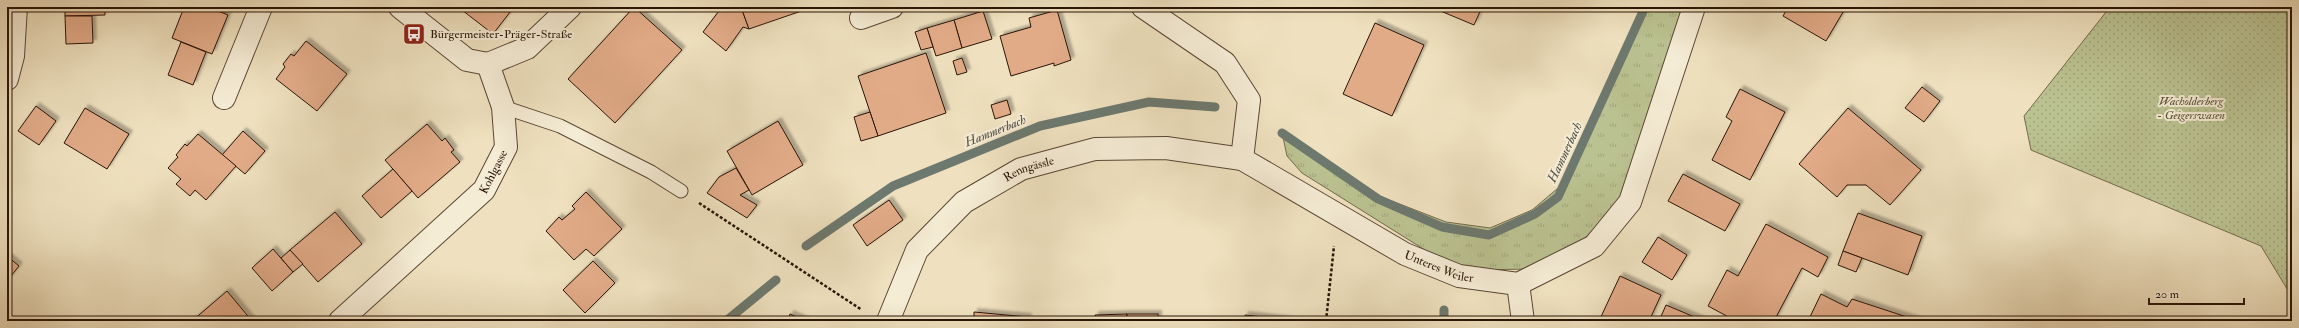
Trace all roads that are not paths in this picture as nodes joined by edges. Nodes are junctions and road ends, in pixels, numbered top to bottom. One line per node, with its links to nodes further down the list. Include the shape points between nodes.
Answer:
1 (16, 7): 10 (street, via 13,56)
2 (261, 7): 11 (street)
3 (400, 7): 9 (street, via 468,60)
4 (570, 7): 9 (street, via 527,48)
5 (892, 7): 8 (street)
6 (1143, 7): 13 (street, via 1225,63 1249,100)
7 (1694, 7): 15 (street, via 1630,202 1594,246)
8 (861, 18)
9 (488, 64): 12 (street, Kohlgasse)
10 (7, 79)
11 (224, 98)
12 (503, 107): 14 (lane, via 560,126 650,172); 16 (street, Kohlgasse, via 506,147 484,190)
13 (1242, 160): 15 (street, Unteres Weiler, via 1338,213 1405,254 1459,276); 17 (street, Renngässle, via 1166,148 1095,149 1021,169 964,202 917,250)
14 (681, 191)
15 (1518, 284): 18 (street)
16 (340, 321)
17 (888, 321)
18 (1523, 321)

